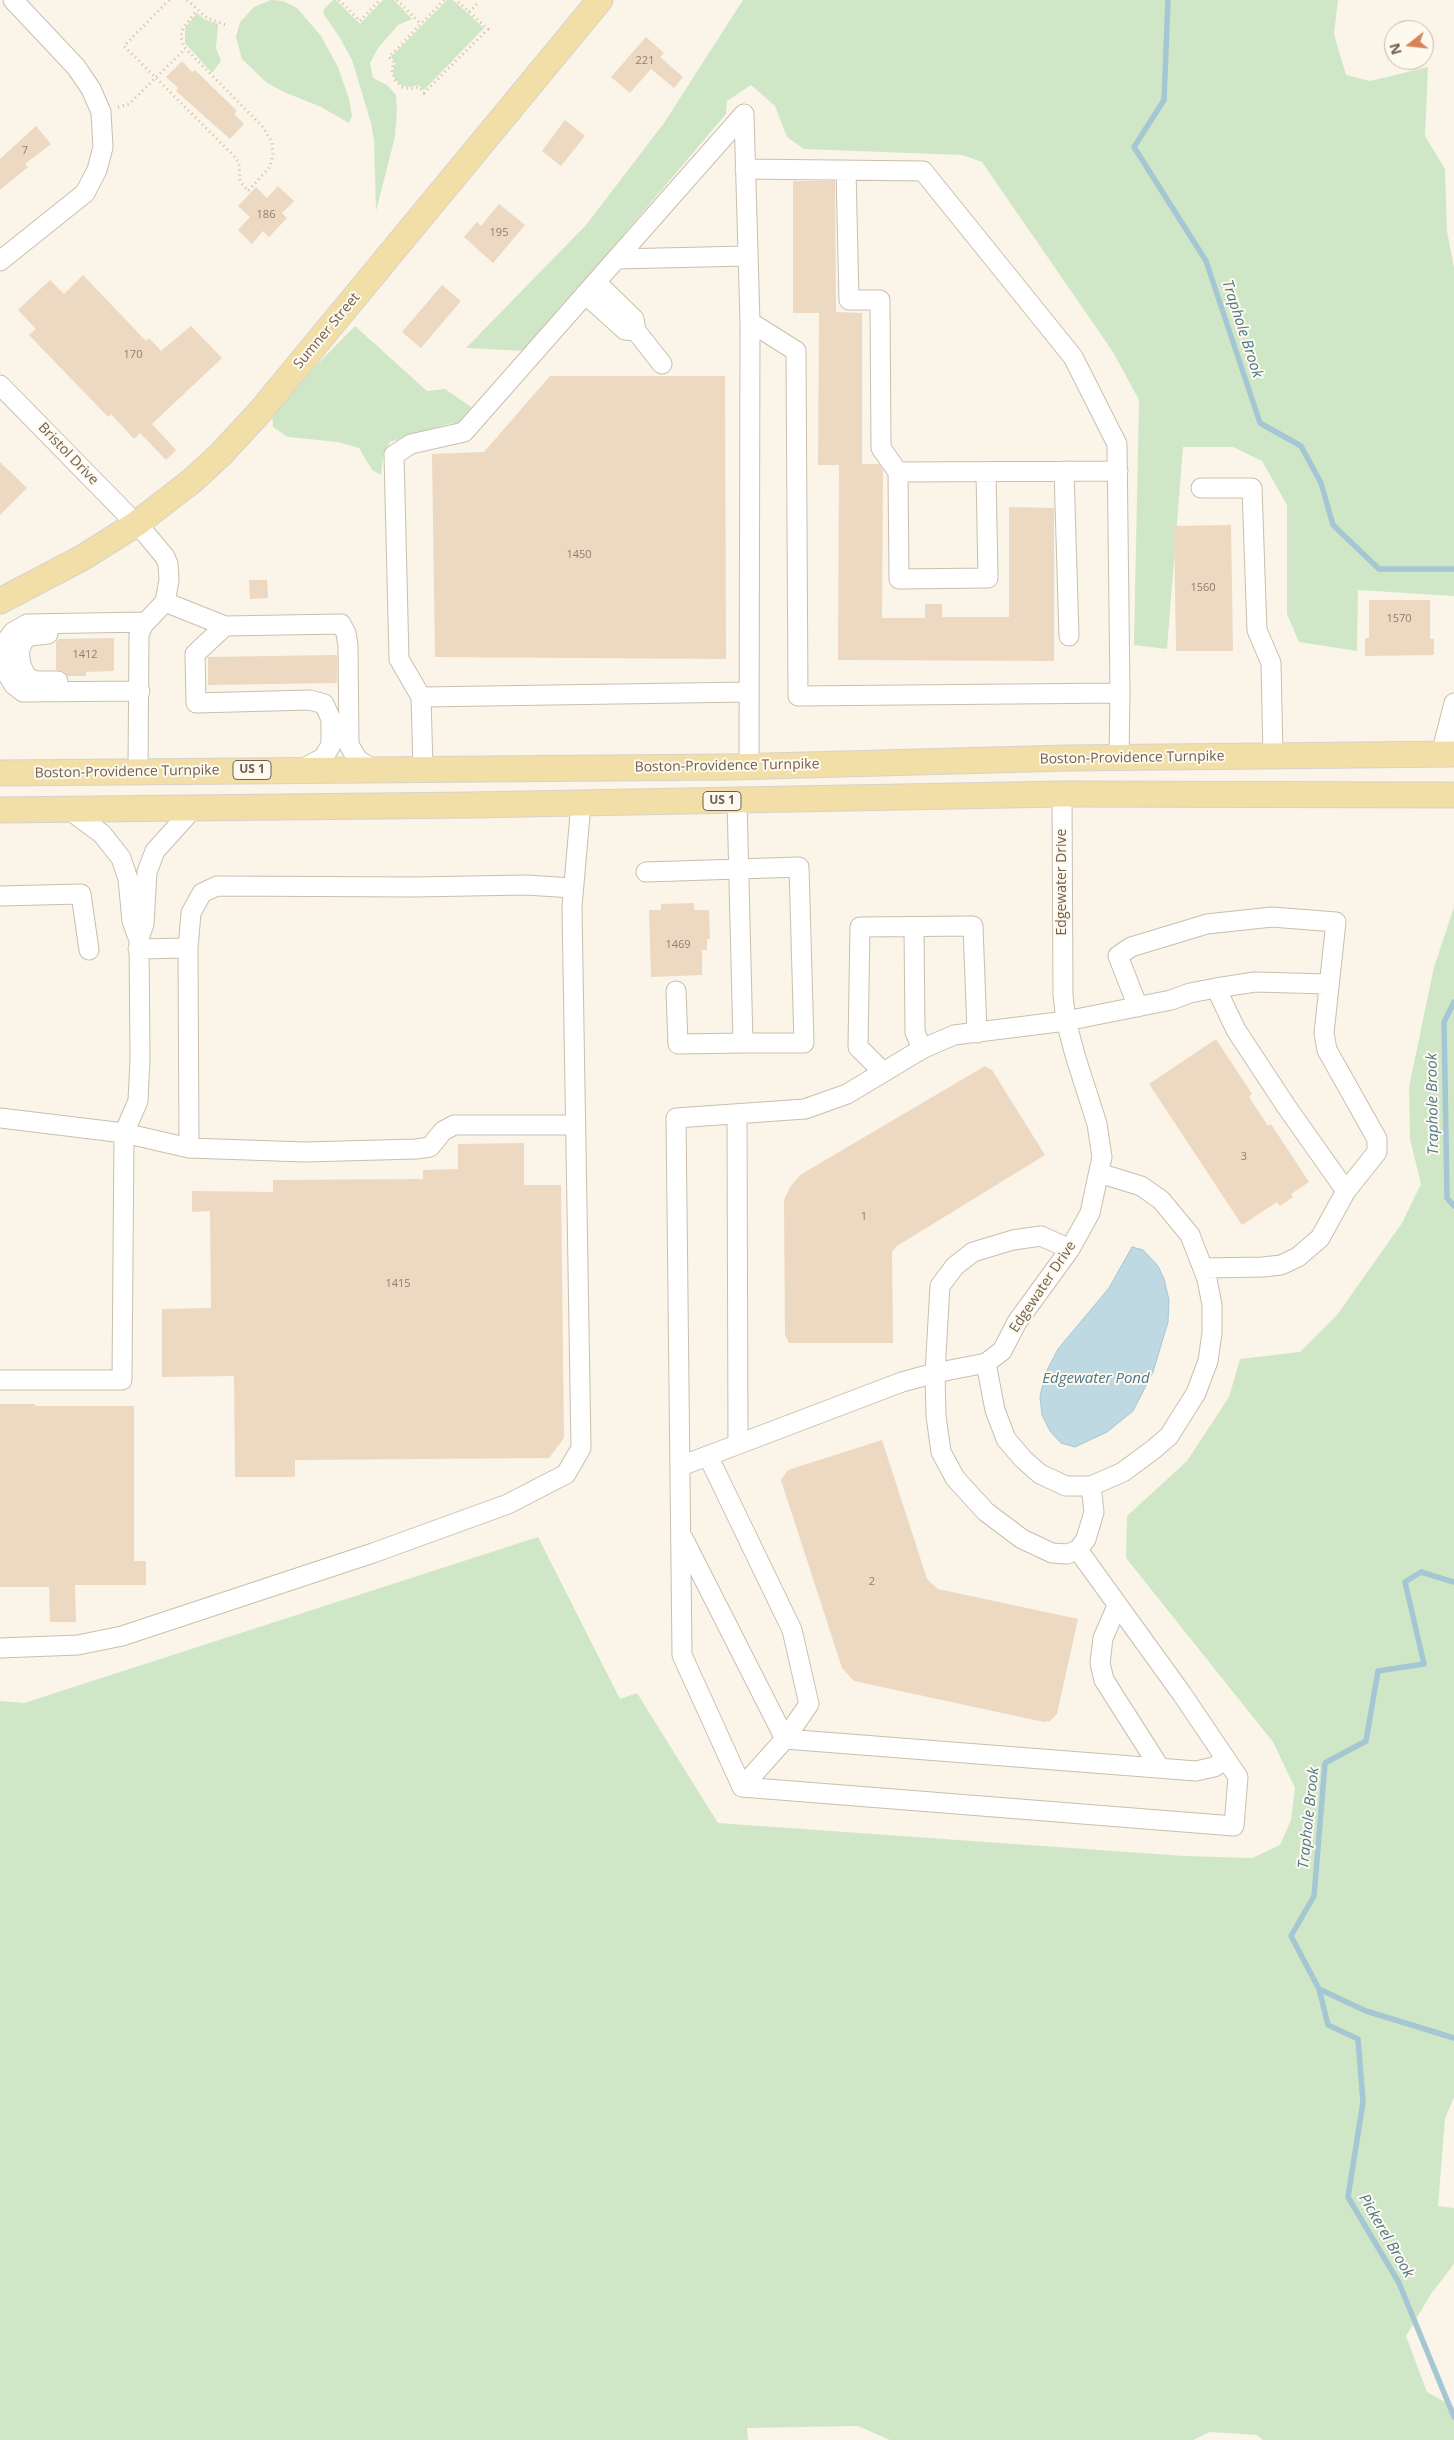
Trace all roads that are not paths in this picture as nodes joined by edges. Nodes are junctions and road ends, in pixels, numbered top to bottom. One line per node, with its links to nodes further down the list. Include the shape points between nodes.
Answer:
1 (14, 0): 7 (street, via 82,75 94,93 103,135 101,158 85,193)
2 (600, 0): 17 (main road, Sumner Street, via 259,413 203,472)
3 (745, 169): 4 (street); 5 (street); 6 (street, via 744,114)
4 (846, 170): 13 (street, via 924,171 1073,357 1117,444); 14 (street, via 850,300 880,300 881,448)
5 (748, 256): 6 (street); 9 (street)
6 (616, 259): 8 (street)
7 (0, 261)
8 (590, 288): 10 (street, via 634,319 636,331); 26 (street, via 464,432 411,444 394,455 399,659)
9 (750, 322): 24 (street); 25 (street, via 796,351 798,696)
10 (662, 364)
11 (0, 385): 17 (street, Bristol Drive)
12 (1064, 471): 13 (street); 15 (street); 22 (street)
13 (1118, 471): 25 (street)
14 (898, 472): 15 (street); 15 (street, via 899,579 988,578)
15 (986, 472)
16 (1201, 488): 29 (street, via 1252,488 1257,630 1271,663)
17 (136, 524): 18 (main road, Sumner Street, via 82,558); 19 (street, Bristol Drive, via 168,564)
18 (0, 601)
19 (165, 602): 20 (street); 21 (street)
20 (224, 626): 33 (street, via 344,626 348,645 350,745 358,760); 35 (street, via 195,654 196,703 310,700 324,704 331,719 331,745 323,758)
21 (142, 628): 23 (street); 23 (street, via 41,634 28,637 20,646 21,666 35,681 100,682 108,685 112,692)
22 (1069, 636)
23 (140, 691): 34 (street)
24 (749, 692): 26 (street); 31 (street)
25 (1120, 693): 30 (street)
26 (421, 697): 32 (street)
27 (1454, 703): 28 (street)
28 (1447, 754): 29 (main road, Boston-Providence Turnpike / US 1)
29 (1273, 756): 30 (main road, Boston-Providence Turnpike / US 1)
30 (1119, 758): 31 (main road, Boston-Providence Turnpike / US 1)
31 (749, 766): 32 (main road, Boston-Providence Turnpike / US 1)
32 (423, 768): 33 (main road, Boston-Providence Turnpike / US 1)
33 (373, 769): 35 (main road, Boston-Providence Turnpike / US 1)
34 (138, 770): 35 (main road, Boston-Providence Turnpike / US 1); 36 (main road, Boston-Providence Turnpike / US 1)
35 (299, 770)
36 (0, 773)
37 (1062, 794): 38 (main road, US 1); 39 (main road, US 1); 56 (street, Edgewater Drive, via 1063,995)
38 (1454, 796)
39 (737, 801): 40 (main road, US 1); 44 (street)
40 (581, 803): 42 (main road, US 1); 46 (street)
41 (0, 810): 43 (main road, US 1)
42 (192, 810): 43 (main road, US 1); 49 (street, via 155,851 147,872 144,924)
43 (71, 811): 49 (street, via 102,834 121,858 128,879 132,921)
44 (739, 871): 45 (street); 58 (street); 58 (street, via 799,867 804,1043)
45 (646, 872)
46 (573, 888): 50 (street, via 526,885 414,888 217,886 202,893 190,913); 63 (street)
47 (0, 896): 51 (street, via 81,894)
48 (914, 927): 57 (street, via 973,926); 59 (street, via 915,1032); 60 (street, via 860,927 858,1047)
49 (138, 943): 50 (street); 64 (street, via 138,1101)
50 (188, 948): 65 (street)
51 (89, 950)
52 (1328, 984): 53 (street, via 1255,982); 55 (street, via 1336,922 1272,918 1206,924 1131,947 1118,956); 67 (street, via 1324,1033 1327,1050 1377,1139 1377,1152)
53 (1216, 988): 55 (street); 67 (street, via 1236,1030)
54 (676, 992): 58 (street, via 678,1044)
55 (1138, 1007): 56 (street)
56 (1066, 1021): 57 (street); 66 (street, Edgewater Drive, via 1097,1124 1102,1157)
57 (977, 1033): 59 (street, via 954,1035)
58 (742, 1043)
59 (922, 1050): 60 (street)
60 (883, 1072): 61 (street, via 846,1094 805,1110)
61 (737, 1115): 73 (street); 75 (street, via 676,1118)
62 (0, 1118): 64 (street)
63 (575, 1124): 65 (street, via 454,1126 443,1131 430,1147 416,1150 305,1152); 80 (street, via 581,1448 566,1474 508,1504 373,1553 122,1636 78,1645)
64 (124, 1133): 65 (street); 72 (street, via 122,1380)
65 (189, 1148)
66 (1099, 1173): 68 (street, Edgewater Drive, via 1090,1213); 69 (street, via 1141,1186 1161,1200 1190,1235)
67 (1346, 1191): 69 (street, via 1320,1238 1298,1257 1281,1265)
68 (1070, 1250): 70 (street, Edgewater Drive, via 1016,1322 1002,1351); 71 (street, via 1041,1236 1013,1240 973,1252 955,1266 940,1286)
69 (1203, 1268): 76 (street, via 1212,1305 1212,1333 1208,1361 1196,1393 1168,1436 1154,1449 1123,1472)
70 (986, 1364): 71 (street); 76 (street, via 995,1410 1006,1439 1040,1474 1066,1486)
71 (935, 1373): 73 (street, via 902,1382); 78 (street, via 941,1452 955,1478 986,1512 1022,1539 1052,1553 1067,1554)
72 (0, 1380)
73 (738, 1444): 74 (street)
74 (708, 1456): 75 (street); 81 (street, via 792,1630 809,1704)
75 (680, 1466): 77 (street)
76 (1091, 1486): 78 (street, via 1092,1526)
77 (681, 1533): 81 (street); 84 (street, via 682,1655)
78 (1078, 1550): 79 (street)
79 (1117, 1606): 82 (street); 83 (street, via 1102,1638 1100,1663 1104,1680)
80 (0, 1648)
81 (785, 1739): 83 (street); 84 (street)
82 (1226, 1759): 83 (street, via 1214,1767 1196,1771); 84 (street, via 1238,1777 1234,1826)
83 (1160, 1768)
84 (742, 1787)

